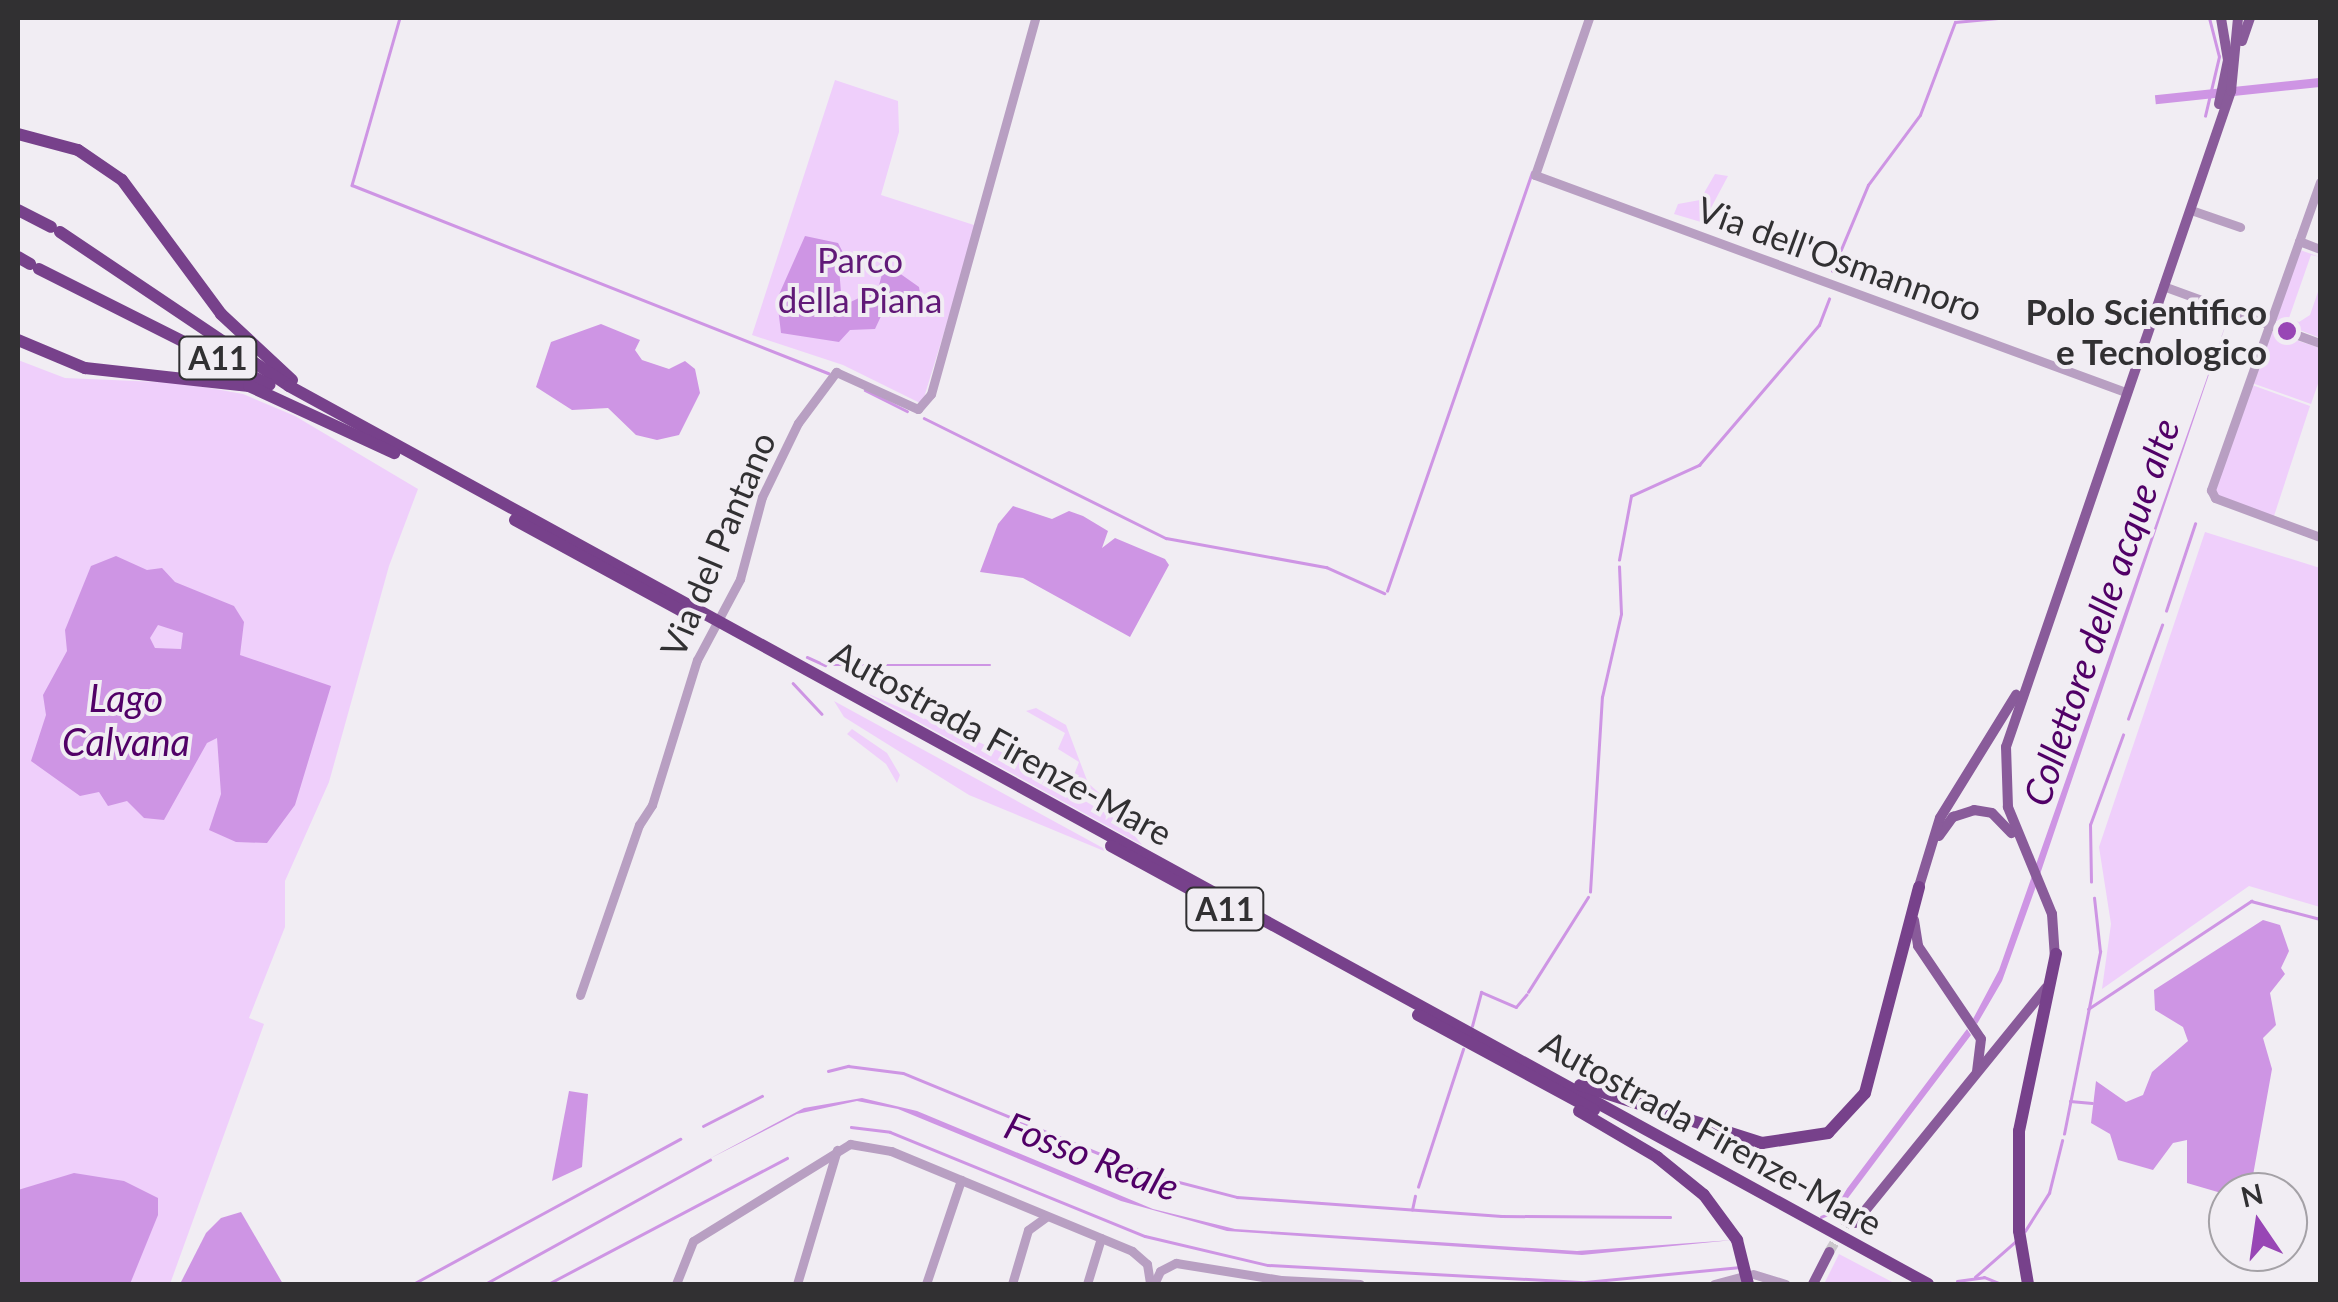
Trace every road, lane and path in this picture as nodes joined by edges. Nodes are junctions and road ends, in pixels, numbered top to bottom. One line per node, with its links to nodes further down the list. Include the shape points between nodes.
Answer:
1 (1035, 18): 31 (street, Via del Pantano, via 1002,122 958,318 926,404 910,406 836,372 798,424 765,489 745,564 704,644)
2 (1589, 18): 22 (street, Via dell'Osmannoro, via 1535,176)
3 (2220, 18): 8 (main road, via 2228,60)
4 (2230, 18): 8 (main road, via 2232,59)
5 (2238, 18): 7 (main road)
6 (2250, 18): 7 (main road)
7 (2238, 52): 12 (main road)
8 (2219, 104): 17 (main road)
9 (18, 134): 23 (highway, via 78,150 122,180 237,332)
10 (2320, 182): 14 (street)
11 (18, 210): 23 (highway, Autostrada Firenze-Mare / A11, via 130,273 210,338)
12 (2191, 210): 13 (street); 17 (main road)
13 (2240, 226)
14 (2299, 241): 15 (street); 19 (street)
15 (2320, 249)
16 (29, 264): 24 (highway, Autostrada Firenze-Mare / A11)
17 (2170, 266): 18 (main road)
18 (2163, 286): 19 (street); 22 (main road)
19 (2270, 325): 21 (street); 25 (street, via 2211,489 2215,498)
20 (18, 340): 24 (highway, via 85,368 249,386)
21 (2320, 343)
22 (2125, 395): 26 (main road)
23 (326, 406): 33 (highway, Autostrada Firenze-Mare / A11)
24 (394, 453): 33 (highway, Autostrada Firenze-Mare / A11)
25 (2320, 537)
26 (2026, 677): 27 (main road, via 2004,762); 28 (main road, via 1947,804)
27 (2018, 842): 28 (main road, via 1998,817 1974,810 1953,816); 30 (main road, via 2044,894)
28 (1928, 854): 29 (main road)
29 (1918, 887): 33 (highway, via 1865,1094 1842,1122 1808,1141 1762,1143 1692,1123 1573,1083); 34 (main road, via 1915,938)
30 (2056, 954): 32 (main road); 55 (highway, via 2019,1138)
31 (580, 995)
32 (2028, 1016): 34 (main road, via 2004,1039); 34 (main road, via 1852,1221 1978,1071)
33 (1460, 1033): 41 (highway, Autostrada Firenze-Mare / A11, via 1796,1217); 42 (highway, via 1657,1157 1704,1195 1738,1240)
34 (1980, 1040)
35 (837, 1150): 36 (street, via 877,1147); 43 (street, via 693,1241); 44 (street)
36 (961, 1180): 37 (street); 45 (street)
37 (1019, 1204): 38 (street); 39 (street)
38 (1054, 1218): 39 (street, via 1038,1219); 40 (street)
39 (1028, 1230): 46 (street)
40 (1101, 1238): 47 (street); 48 (street, via 1145,1260)
41 (1840, 1249): 52 (main road); 53 (highway, Autostrada Firenze-Mare / A11); 54 (highway, Autostrada Firenze-Mare / A11)
42 (1747, 1279): 50 (street); 51 (street)
43 (676, 1284)
44 (797, 1284)
45 (926, 1284)
46 (1012, 1284)
47 (1087, 1284)
48 (1152, 1284): 49 (street, via 1176,1263 1266,1279)
49 (1360, 1284)
50 (1714, 1284)
51 (1785, 1284)
52 (1816, 1284)
53 (1911, 1284)
54 (1928, 1284)
55 (2028, 1284)

